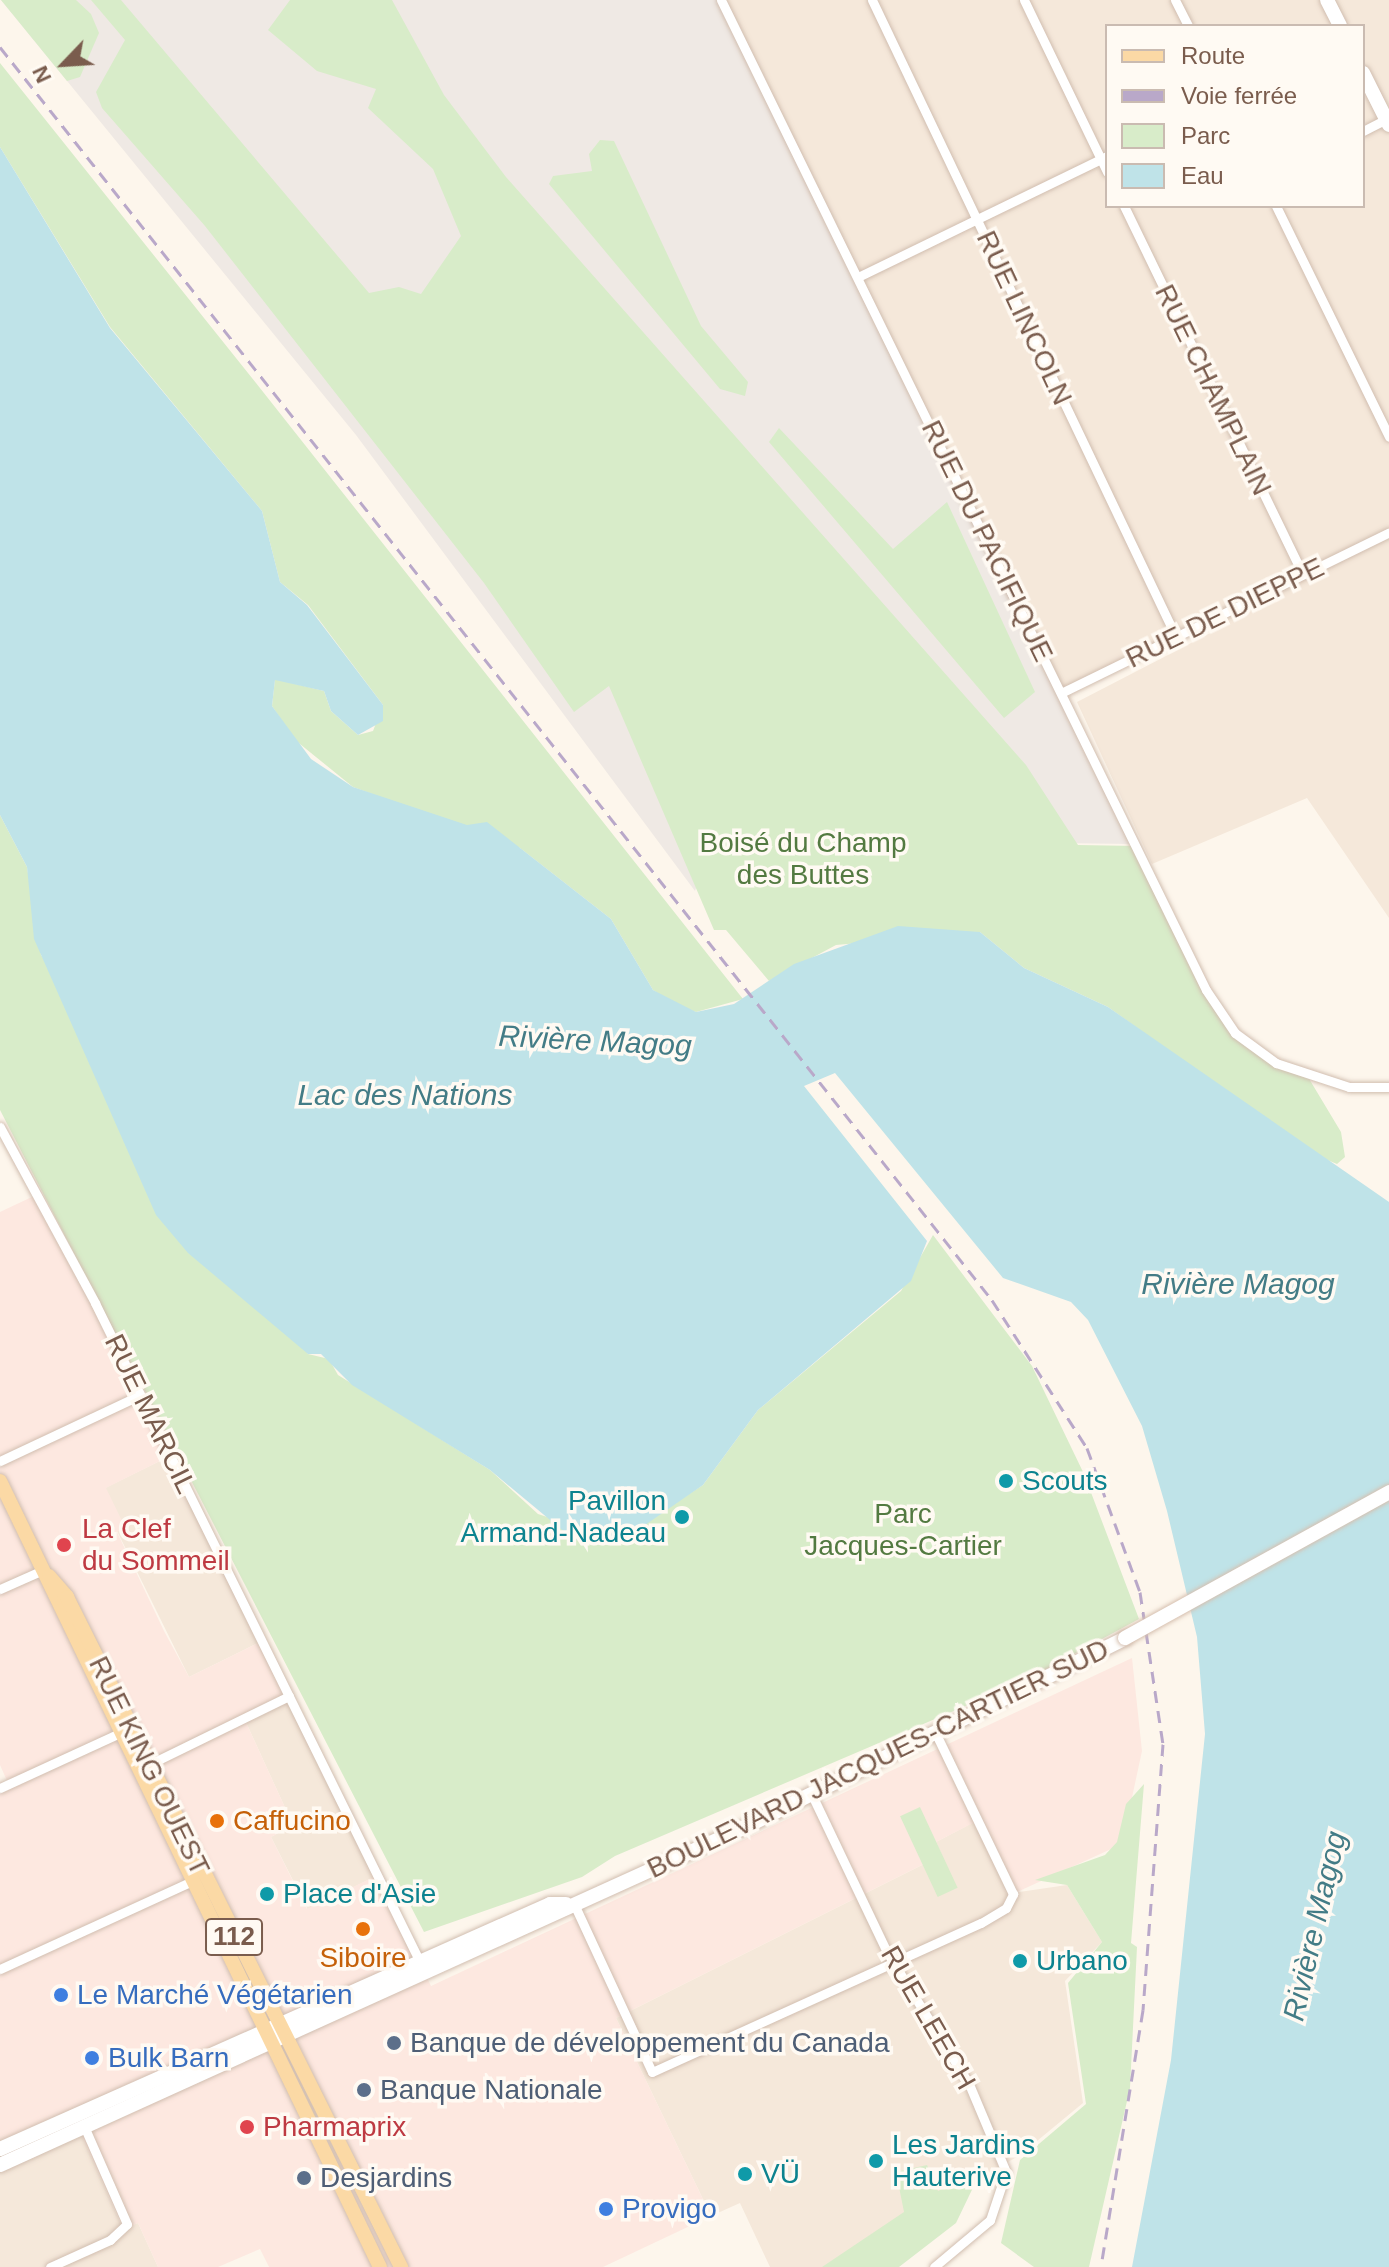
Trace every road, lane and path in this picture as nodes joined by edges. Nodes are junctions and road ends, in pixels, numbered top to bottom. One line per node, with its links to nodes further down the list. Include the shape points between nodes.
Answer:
1 (721, 0): 15 (street, RUE DU PACIFIQUE)
2 (872, 0): 14 (street, RUE LINCOLN)
3 (1024, 0): 11 (street)
4 (1175, 0): 6 (street)
5 (1327, 0): 7 (main road)
6 (1187, 24)
7 (1339, 24)
8 (1365, 77): 9 (main road)
9 (1388, 121): 10 (street)
10 (1365, 130)
11 (1104, 158): 14 (street)
12 (1125, 208): 18 (street, RUE CHAMPLAIN)
13 (1277, 208): 16 (street)
14 (976, 220): 15 (street); 19 (street, RUE LINCOLN)
15 (860, 276): 20 (street, RUE DU PACIFIQUE)
16 (1389, 437)
17 (1389, 532): 18 (street, RUE DE DIEPPE)
18 (1303, 574): 19 (street, RUE DE DIEPPE)
19 (1176, 637): 20 (street, RUE DE DIEPPE)
20 (1061, 693): 21 (street, RUE DU PACIFIQUE, via 1206,990 1235,1033 1276,1063 1349,1087)
21 (1389, 1087)
22 (0, 1127): 23 (street, RUE MARCIL)
23 (140, 1395): 24 (street); 29 (street, RUE MARCIL)
24 (0, 1461)
25 (0, 1481): 27 (main road, RUE KING OUEST / 112)
26 (1389, 1492): 31 (main road, BOULEVARD JACQUES-CARTIER SUD, bridge)
27 (43, 1570): 28 (street); 30 (main road, RUE KING OUEST / 112)
28 (0, 1589)
29 (289, 1696): 32 (street); 38 (street, RUE MARCIL)
30 (124, 1732): 32 (main road, RUE KING OUEST / 112); 33 (street)
31 (937, 1736): 34 (main road, BOULEVARD JACQUES-CARTIER SUD); 37 (street, via 1013,1894 1000,1913)
32 (142, 1768): 35 (main road, RUE KING OUEST / 112); 40 (main road, RUE KING OUEST / 112)
33 (0, 1788)
34 (812, 1795): 36 (main road, BOULEVARD JACQUES-CARTIER SUD); 37 (street, RUE LEECH)
35 (190, 1882): 39 (street); 41 (main road, RUE KING OUEST / 112)
36 (574, 1904): 37 (street, via 652,2072); 38 (main road, BOULEVARD JACQUES-CARTIER SUD, via 550,1904); 40 (main road, BOULEVARD JACQUES-CARTIER SUD)
37 (895, 1961): 48 (street, RUE LEECH, via 969,2084 1006,2172 990,2220)
38 (420, 1962): 40 (main road, BOULEVARD JACQUES-CARTIER SUD)
39 (0, 1969)
40 (281, 2032): 41 (main road); 45 (main road, RUE KING OUEST / 112)
41 (266, 2039): 42 (main road); 47 (main road, RUE KING OUEST / 112)
42 (82, 2121): 43 (main road); 44 (main road); 46 (street, via 127,2224 110,2240)
43 (0, 2149)
44 (0, 2165)
45 (399, 2264): 47 (street)
46 (50, 2267)
47 (381, 2267)
48 (934, 2267)

